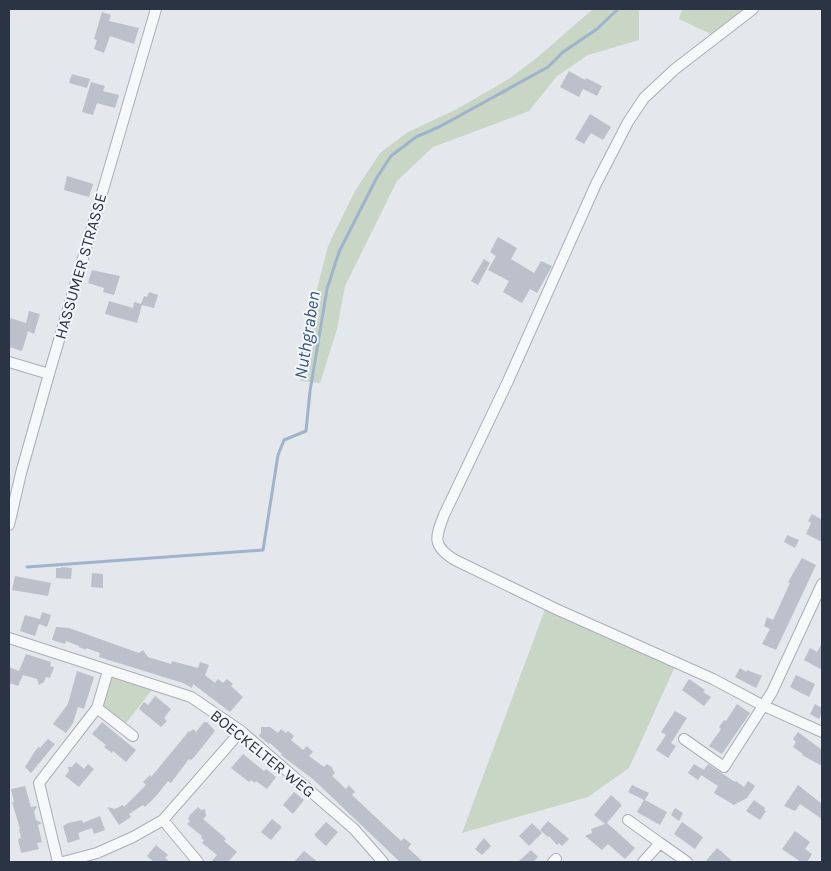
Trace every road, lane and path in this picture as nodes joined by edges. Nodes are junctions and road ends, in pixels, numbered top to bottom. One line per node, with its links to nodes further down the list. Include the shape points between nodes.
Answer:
1 (156, 9): 4 (street, HASSUMER STRASSE)
2 (753, 9): 9 (street, via 675,69 644,98 628,122 592,193 437,534 440,550 455,560 713,679)
3 (9, 362): 4 (street)
4 (49, 374): 5 (street, HASSUMER STRASSE)
5 (9, 525)
6 (822, 584): 9 (street, via 772,692)
7 (9, 638): 8 (street, BOECKELTER WEG)
8 (108, 671): 10 (street); 11 (street, BOECKELTER WEG, via 191,698)
9 (762, 706): 12 (street); 14 (street, via 724,767)
10 (97, 708): 13 (street); 18 (street, via 39,784)
11 (241, 731): 15 (street); 21 (street, BOECKELTER WEG, via 354,829)
12 (822, 732)
13 (133, 736)
14 (684, 738)
15 (163, 820): 19 (street, via 97,854); 20 (street)
16 (628, 820): 17 (street)
17 (660, 843): 22 (street); 23 (street)
18 (58, 862)
19 (62, 862)
20 (198, 862)
21 (383, 862)
22 (643, 862)
23 (687, 862)

